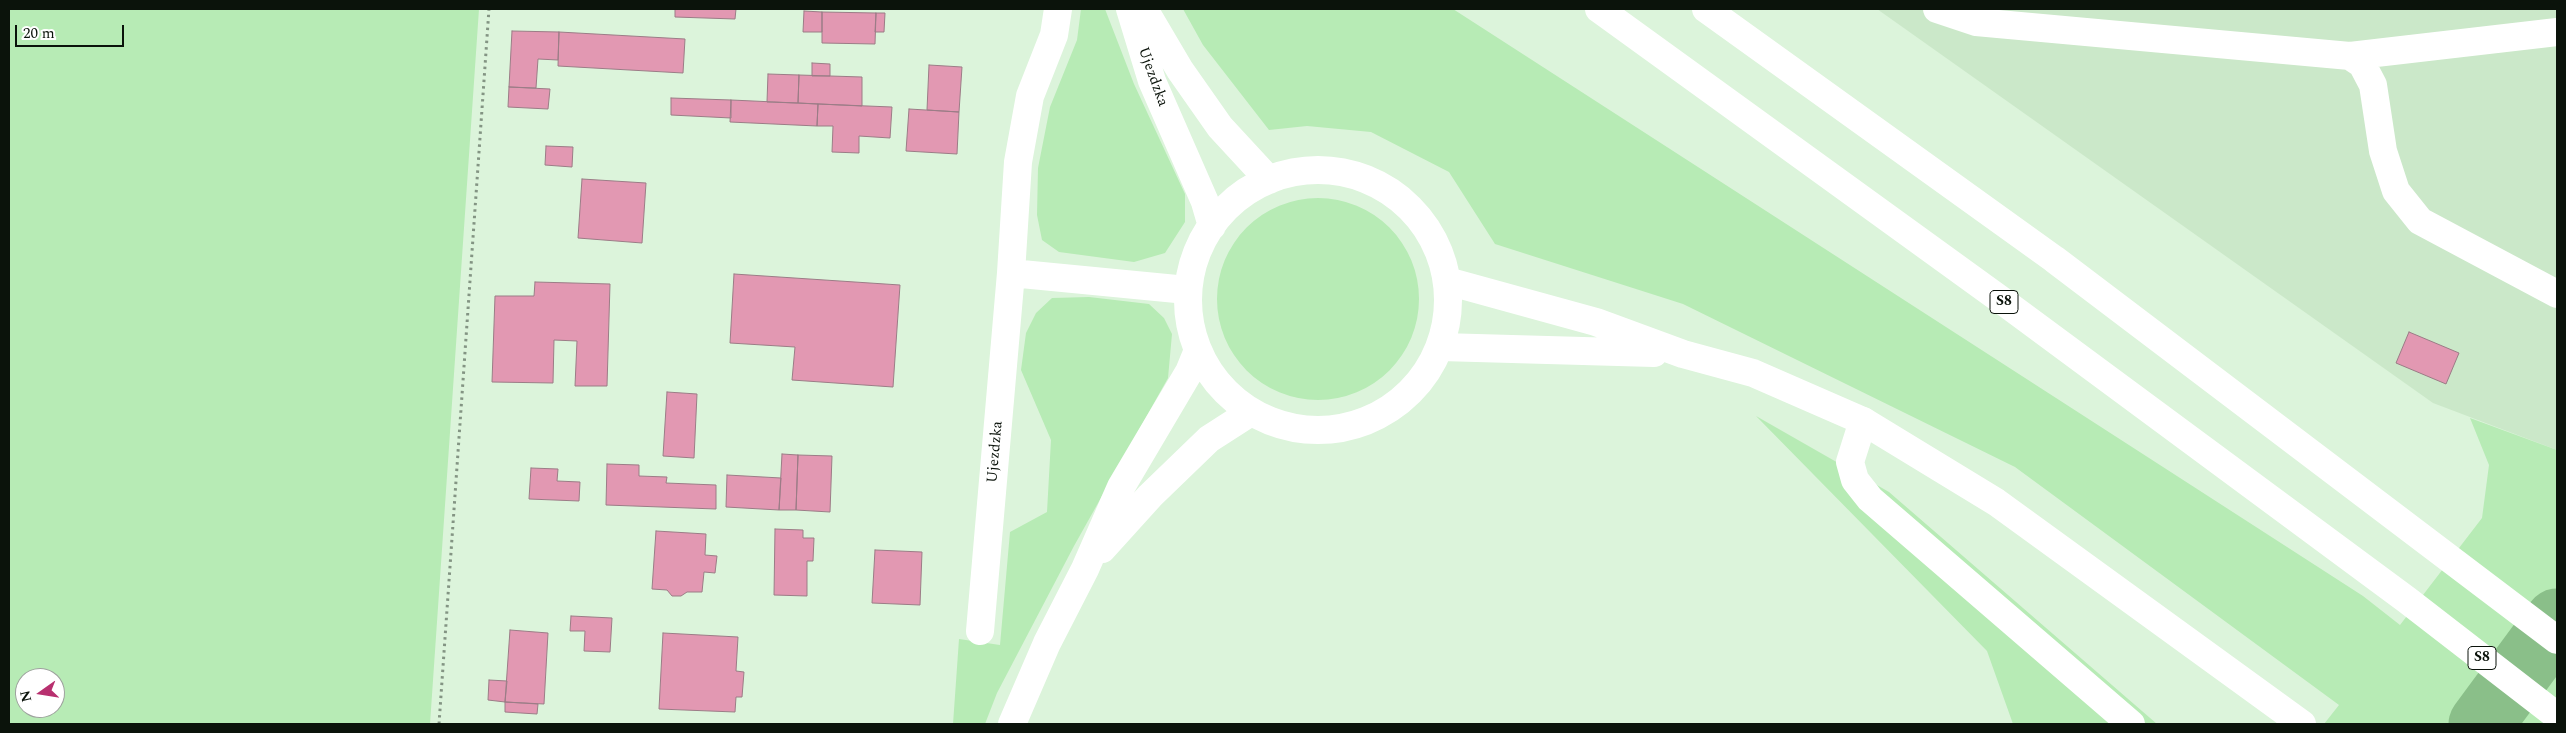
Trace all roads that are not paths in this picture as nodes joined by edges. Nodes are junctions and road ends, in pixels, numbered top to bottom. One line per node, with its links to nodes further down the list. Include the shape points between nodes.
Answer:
1 (1058, 9): 11 (main road, Ujezdzka, via 1054,35 1030,96 1018,162)
2 (1130, 9): 10 (main road, Ujezdzka, via 1152,81 1205,202)
3 (1144, 9): 9 (main road, Ujezdzka, via 1180,70 1220,127)
4 (1598, 9): 23 (main road, S8, via 2008,305 2407,600)
5 (1706, 9): 22 (main road, via 2054,258)
6 (1937, 9): 8 (main road, via 1976,22)
7 (2557, 32): 8 (main road)
8 (2350, 56): 14 (main road, via 2362,64 2373,85 2383,151 2396,191 2420,221)
9 (1269, 180): 10 (main road, via 1237,199); 12 (main road, via 1297,172 1327,170 1356,175 1383,187 1407,204 1426,227 1440,253)
10 (1212, 226): 13 (main road, via 1194,260)
11 (1011, 272): 13 (main road); 21 (main road, Ujezdzka)
12 (1448, 281): 15 (main road, via 1448,314); 17 (main road, via 1596,322)
13 (1187, 290): 16 (main road, via 1190,324)
14 (2557, 294)
15 (1441, 347): 17 (main road); 18 (main road, via 1422,380 1395,406 1362,424 1324,431 1286,427)
16 (1198, 350): 18 (main road, via 1211,374 1229,396); 20 (main road, via 1121,487)
17 (1683, 354): 19 (main road, via 1753,373)
18 (1251, 412): 20 (main road, via 1209,439 1150,496)
19 (1863, 421): 25 (main road, via 1850,462 1855,480 1870,499); 26 (main road, via 1996,502)
20 (1085, 569): 24 (main road, via 1047,643)
21 (980, 631)
22 (2557, 640)
23 (2557, 716)
24 (1012, 724)
25 (2131, 724)
26 (2302, 724)

